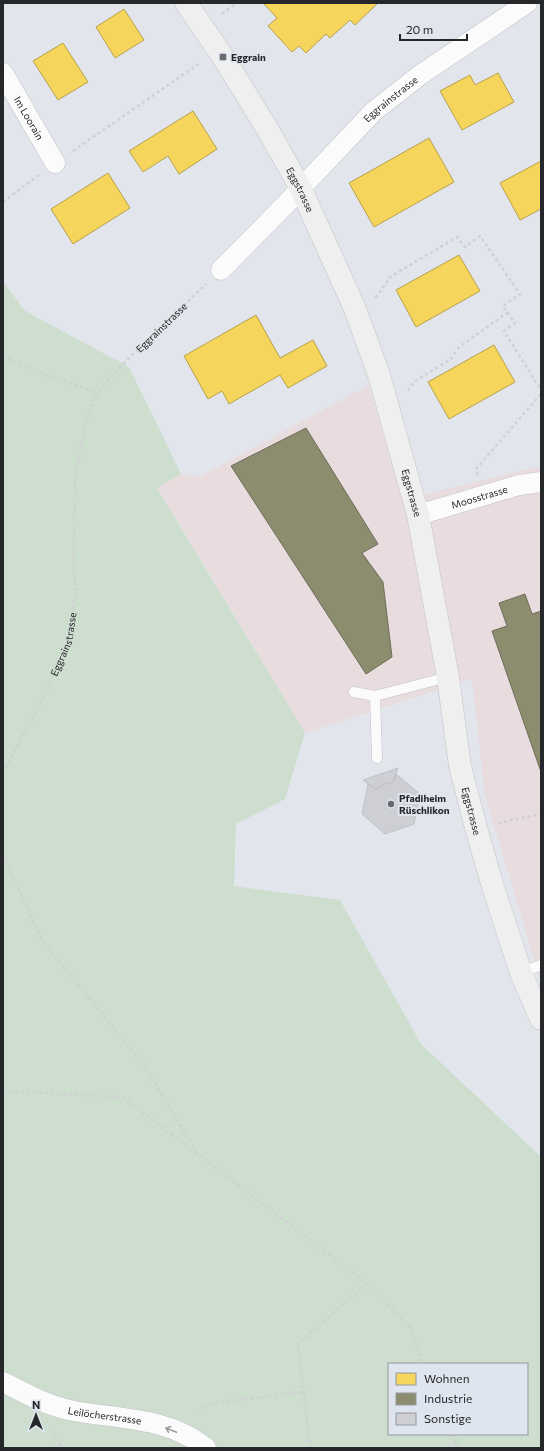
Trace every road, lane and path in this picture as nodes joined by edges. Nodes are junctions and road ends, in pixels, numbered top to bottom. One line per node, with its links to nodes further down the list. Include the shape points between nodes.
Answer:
1 (186, 3): 8 (main road, Eggstrasse, via 224,57)
2 (236, 3): 4 (path)
3 (527, 3): 8 (street, Eggrainstrasse, via 420,75 373,112)
4 (222, 14)
5 (200, 63): 7 (path)
6 (3, 73): 7 (street, Im Loorain)
7 (55, 163): 9 (path)
8 (301, 189): 10 (street, Eggrainstrasse); 20 (main road, Eggstrasse, via 349,294 379,375)
9 (3, 202)
10 (221, 270): 15 (path, Eggrainstrasse, via 116,371)
11 (374, 298): 12 (path, via 390,277 457,237 464,247 480,236 520,294 503,306)
12 (508, 312): 14 (path, via 515,323 504,331); 16 (path, via 458,348 451,359 414,382 407,392)
13 (3, 355): 15 (path, via 15,363)
14 (541, 390)
15 (97, 393): 25 (path, Eggrainstrasse, via 85,425 75,476 75,597 68,642 42,700)
16 (403, 393)
17 (541, 394): 19 (path, via 476,469)
18 (541, 482): 19 (street, Moosstrasse)
19 (484, 495): 20 (street, Moosstrasse)
20 (418, 515): 21 (main road, Eggstrasse)
21 (448, 677): 23 (lane); 27 (main road, Eggstrasse, via 460,766)
22 (354, 692): 23 (lane)
23 (375, 696): 24 (lane)
24 (377, 758)
25 (3, 773)
26 (541, 814): 27 (path)
27 (476, 828): 30 (main road, Eggstrasse)
28 (3, 855): 33 (path, via 42,940 143,1064)
29 (541, 965): 30 (lane)
30 (521, 973): 31 (main road, Eggstrasse)
31 (541, 1019)
32 (3, 1091): 33 (path, via 122,1097)
33 (197, 1154): 34 (path)
34 (367, 1283): 35 (path, via 409,1326); 37 (path, via 298,1344)
35 (424, 1363)
36 (3, 1382): 38 (street, Leilöcherstrasse, via 33,1399 73,1411 137,1419)
37 (303, 1392): 38 (path, via 212,1403); 42 (path)
38 (170, 1429): 41 (street, Leilöcherstrasse, one-way to 38, via 198,1441)
39 (453, 1435): 40 (path)
40 (456, 1442): 43 (path); 44 (path)
41 (206, 1448)
42 (310, 1448)
43 (449, 1448)
44 (459, 1448)

